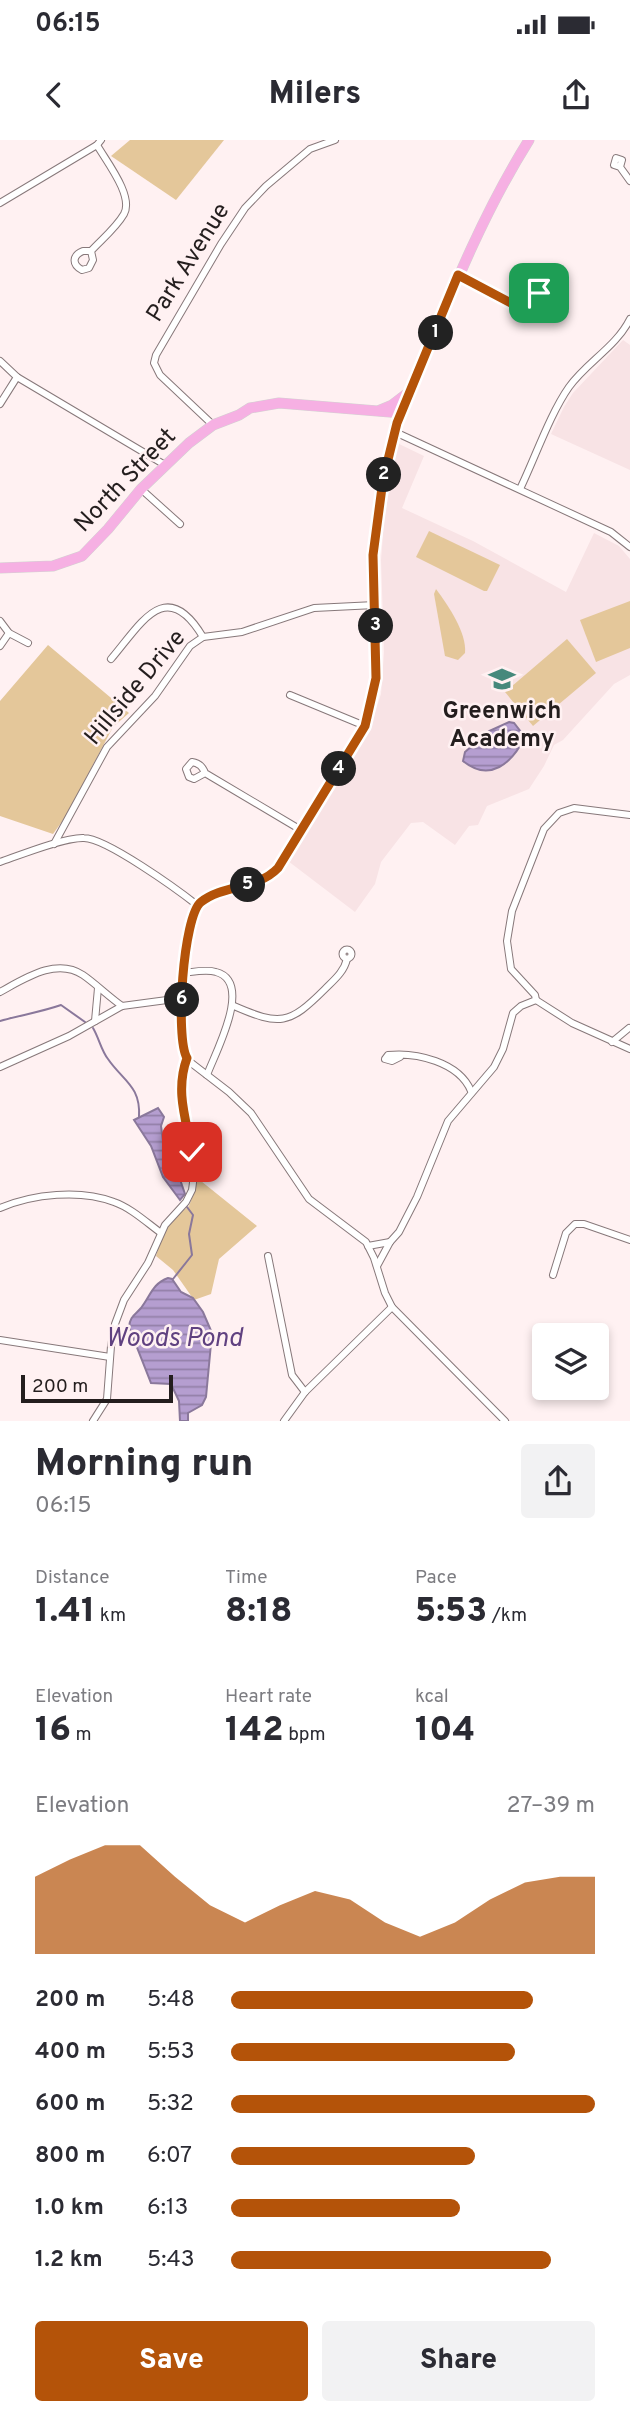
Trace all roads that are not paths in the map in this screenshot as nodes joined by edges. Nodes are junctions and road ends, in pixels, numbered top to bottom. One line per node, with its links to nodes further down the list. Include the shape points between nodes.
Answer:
1 (318, 140): 5 (street)
2 (335, 140): 5 (street, Park Avenue)
3 (529, 140): 10 (main road)
4 (99, 143): 8 (street); 9 (street, via 127,203 125,213)
5 (310, 149): 19 (street, Park Avenue, via 245,208 156,355 154,363 160,375)
6 (620, 167): 7 (street)
7 (630, 181)
8 (0, 203)
9 (91, 251)
10 (458, 275): 11 (street, via 511,303); 15 (main road)
11 (542, 293)
12 (630, 319): 23 (street, via 564,394)
13 (0, 361): 14 (street)
14 (17, 377): 16 (street); 21 (street)
15 (412, 390): 17 (main road); 18 (main road)
16 (0, 404)
17 (379, 410): 18 (main road, North Street); 19 (main road, North Street, via 271,403)
18 (402, 412): 20 (street)
19 (213, 425): 21 (main road, North Street)
20 (395, 432): 23 (street); 27 (street, via 373,555)
21 (165, 465): 22 (main road, North Street)
22 (141, 489): 24 (street); 26 (main road, North Street, via 82,556 53,566)
23 (520, 489): 25 (street, via 611,532)
24 (180, 524)
25 (630, 547)
26 (0, 568)
27 (375, 606): 30 (street, Hillside Drive, via 314,608 242,632); 35 (street, via 376,678)
28 (0, 621): 29 (street)
29 (9, 633): 31 (street); 32 (street)
30 (203, 638): 33 (street, via 181,611 158,608); 39 (street, Hillside Drive, via 190,646 155,696 107,747)
31 (28, 643)
32 (0, 646)
33 (111, 659)
34 (290, 695): 35 (street)
35 (365, 726): 38 (street)
36 (205, 773): 38 (street)
37 (630, 815): 47 (street, via 574,808 559,813 544,829 513,911 507,941 511,969)
38 (301, 830): 41 (street, via 271,876)
39 (54, 844): 40 (street); 41 (street, via 84,838 100,842)
40 (0, 862)
41 (197, 905): 43 (street)
42 (346, 959): 49 (street, via 340,975 293,1016 263,1019)
43 (183, 973): 46 (street); 49 (street, via 216,972 226,977)
44 (98, 988): 45 (street, via 83,975 62,969 38,972); 48 (street); 50 (street)
45 (0, 992)
46 (182, 998): 48 (street); 56 (street, via 181,1042)
47 (536, 1000): 53 (street); 59 (street, via 513,1013 499,1058)
48 (122, 1006): 50 (street)
49 (233, 1006): 58 (street)
50 (95, 1021): 57 (street)
51 (630, 1028): 52 (street); 53 (street)
52 (630, 1037)
53 (612, 1042): 54 (street)
54 (630, 1049)
55 (400, 1057): 59 (street, via 415,1056 446,1065 463,1077)
56 (187, 1058): 58 (street); 61 (street, via 180,1083 194,1167 192,1190)
57 (0, 1066)
58 (207, 1075): 64 (street, via 257,1119 309,1199)
59 (471, 1091): 63 (street, via 443,1129 408,1216)
60 (0, 1208): 61 (street, via 49,1196 91,1196 116,1202)
61 (161, 1233): 70 (street, via 148,1264 124,1300)
62 (630, 1240): 67 (street, via 575,1224 566,1233)
63 (390, 1242): 64 (street); 66 (street)
64 (368, 1246): 66 (street)
65 (268, 1256): 71 (street, via 292,1375)
66 (377, 1266): 68 (street)
67 (553, 1275)
68 (393, 1307): 71 (street); 74 (street)
69 (0, 1340): 70 (street)
70 (110, 1357): 72 (street, via 107,1399)
71 (305, 1392): 73 (street)
72 (93, 1421)
73 (284, 1421)
74 (505, 1421)

